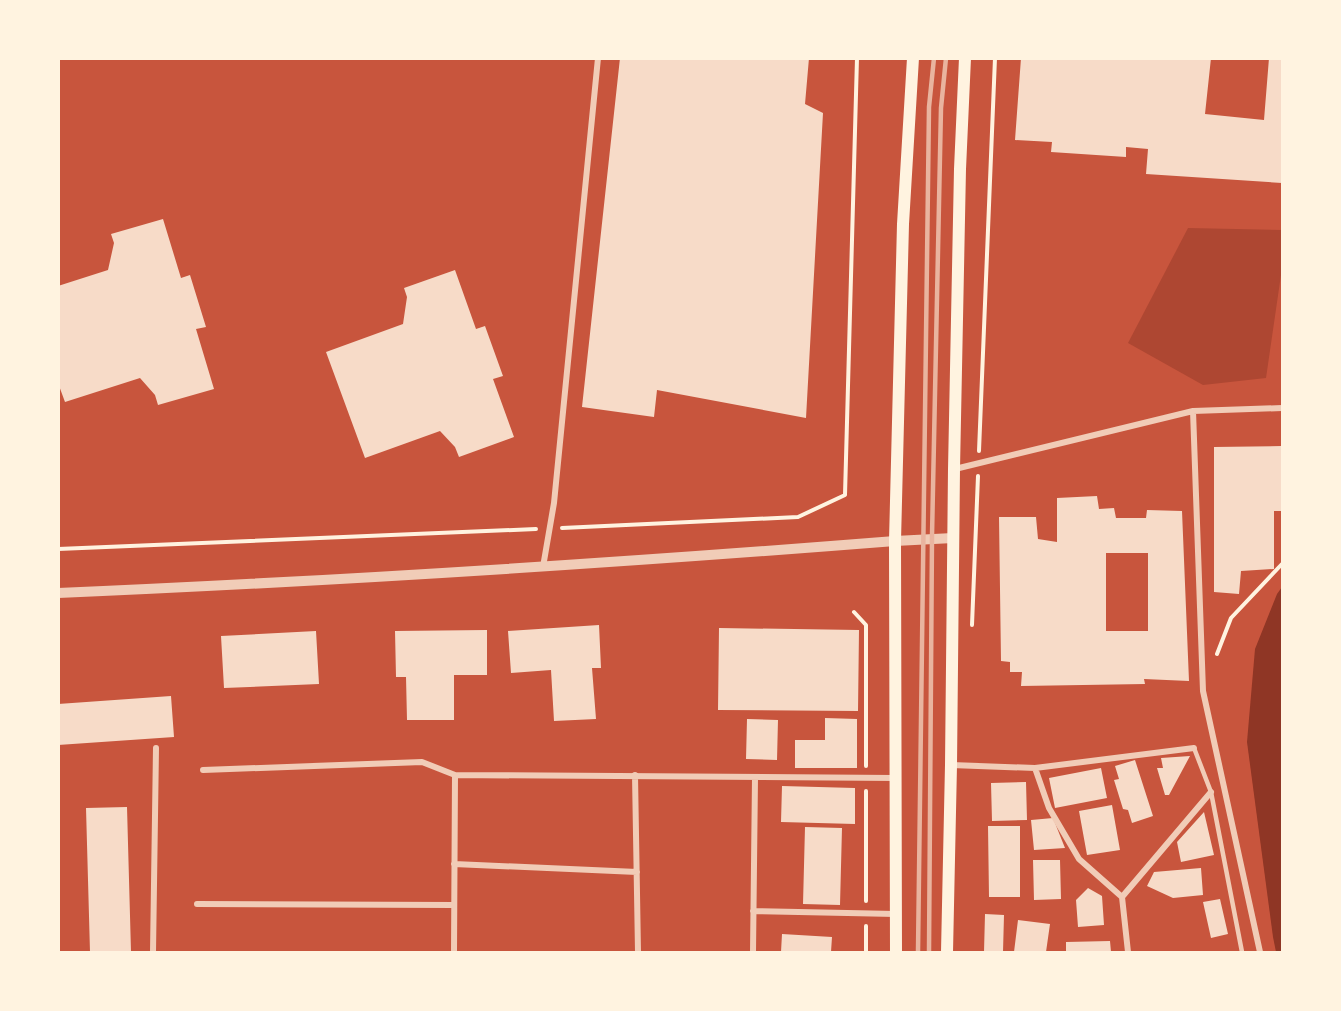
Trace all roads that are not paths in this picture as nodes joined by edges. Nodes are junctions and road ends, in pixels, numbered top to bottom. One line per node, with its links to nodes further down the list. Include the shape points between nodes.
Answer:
1 (598, 58): 9 (street, via 554,503)
2 (914, 58): 8 (main road, via 903,224)
3 (965, 58): 6 (main road)
4 (1282, 408): 5 (street)
5 (1193, 411): 6 (street); 36 (street, via 1203,691)
6 (954, 469): 7 (main road)
7 (953, 538): 8 (street); 13 (main road)
8 (895, 541): 9 (street); 19 (main road)
9 (543, 567): 10 (street)
10 (58, 593)
11 (156, 748): 28 (street)
12 (1194, 748): 14 (street); 20 (lane)
13 (951, 765): 14 (street); 33 (main road)
14 (1035, 768): 23 (street, via 1049,808 1079,859)
15 (203, 770): 16 (street, via 422,762)
16 (455, 775): 17 (street); 21 (street)
17 (635, 776): 18 (street); 22 (street)
18 (755, 778): 19 (street); 26 (street)
19 (896, 778): 27 (main road)
20 (1211, 792): 23 (street); 35 (lane)
21 (454, 864): 22 (street); 25 (street)
22 (637, 872): 30 (street)
23 (1122, 897): 34 (street)
24 (197, 904): 25 (street)
25 (454, 905): 29 (street)
26 (753, 911): 27 (street); 31 (street)
27 (896, 914): 32 (main road)
28 (153, 952)
29 (454, 952)
30 (638, 952)
31 (753, 952)
32 (896, 952)
33 (947, 952)
34 (1128, 952)
35 (1242, 952)
36 (1260, 952)

